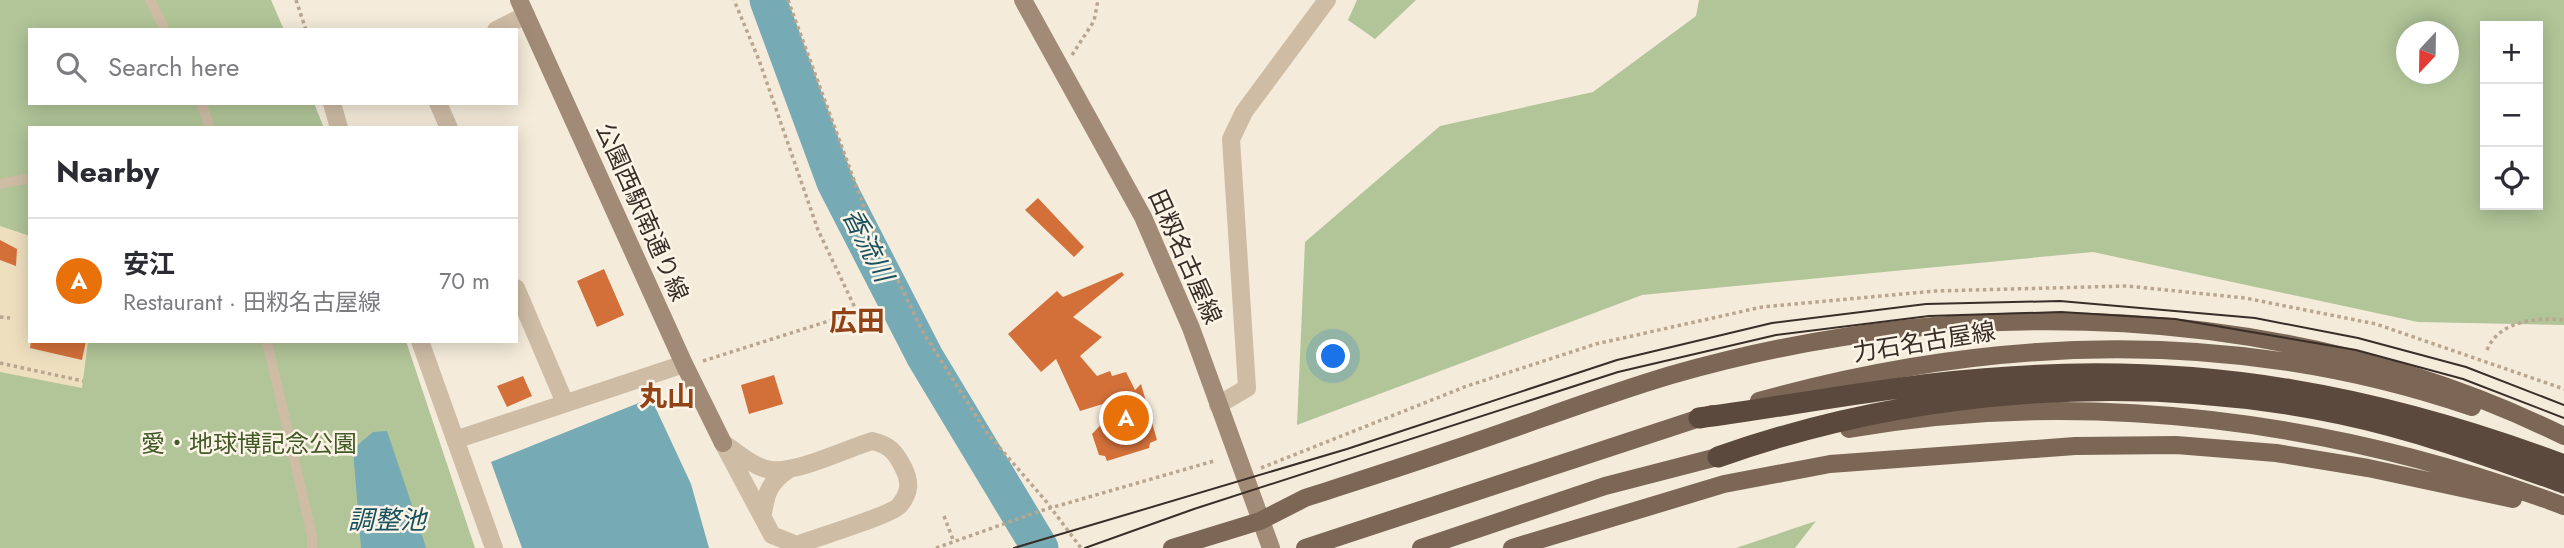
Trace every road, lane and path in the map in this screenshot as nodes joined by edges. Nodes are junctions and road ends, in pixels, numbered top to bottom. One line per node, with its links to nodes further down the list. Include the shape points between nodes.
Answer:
1 (150, 0): 9 (lane)
2 (296, 0): 10 (path)
3 (734, 0): 29 (path, via 818,230 857,312)
4 (788, 0): 43 (path, via 869,222 924,334 987,433)
5 (1023, 0): 12 (main road, 田籾名古屋線)
6 (1098, 0): 12 (path, via 1094,21)
7 (1327, 0): 32 (street, via 1244,112 1231,139 1247,388)
8 (522, 8): 11 (street); 29 (main road, 公園西駅南通り線)
9 (164, 28)
10 (305, 28)
11 (498, 28)
12 (1064, 68): 32 (main road, 田籾名古屋線, via 1143,217)
13 (202, 105): 16 (lane)
14 (333, 105): 17 (street)
15 (439, 105): 18 (street)
16 (209, 126)
17 (338, 126)
18 (448, 126)
19 (28, 178): 20 (lane)
20 (0, 184)
21 (518, 293): 31 (street)
22 (0, 317): 23 (path)
23 (10, 318)
24 (2564, 320): 27 (path, via 2536,320 2510,327 2493,337)
25 (267, 343): 49 (lane)
26 (421, 343): 35 (street)
27 (2487, 350)
28 (0, 363): 30 (path)
29 (693, 363): 31 (street); 36 (main road, 公園西駅南通り線)
30 (83, 381)
31 (565, 403): 35 (street)
32 (1219, 405): 47 (main road, 田籾名古屋線)
33 (1699, 418): 34 (main road, 力石名古屋線, via 1789,393 1932,363 2039,350 2138,349 2244,356 2359,376); 39 (highway, via 1952,381 2152,375 2253,383 2347,398 2482,435); 55 (main road, 力石名古屋線)
34 (2564, 438): 47 (main road, via 2413,373 2271,340 2094,321 1964,324 1825,341 1672,375 1305,498)
35 (458, 439): 50 (street)
36 (723, 443): 40 (street, via 770,470); 45 (street)
37 (1718, 457): 41 (highway, via 1807,428 1895,410 2023,396 2140,392 2248,400 2341,414 2431,438); 42 (main road, via 1805,437 1914,420 2021,413 2130,413 2250,425 2355,443); 56 (main road, via 1605,486)
38 (1214, 461): 43 (path)
39 (2564, 465)
40 (789, 469): 45 (street, via 773,480); 45 (street, via 872,440 887,444 910,480 897,509 797,545 772,535)
41 (2564, 483)
42 (2564, 506)
43 (1051, 508): 48 (path); 52 (path)
44 (2564, 512): 57 (main road, via 2424,479 2276,453 2176,445 2076,446 1830,464 1724,484)
45 (763, 514)
46 (944, 516): 48 (path)
47 (1260, 520): 53 (main road); 54 (main road, 田籾名古屋線)
48 (954, 541): 51 (path)
49 (312, 548)
50 (494, 548)
51 (936, 548)
52 (1081, 548)
53 (1172, 548)
54 (1271, 548)
55 (1305, 548)
56 (1421, 548)
57 (1512, 548)

